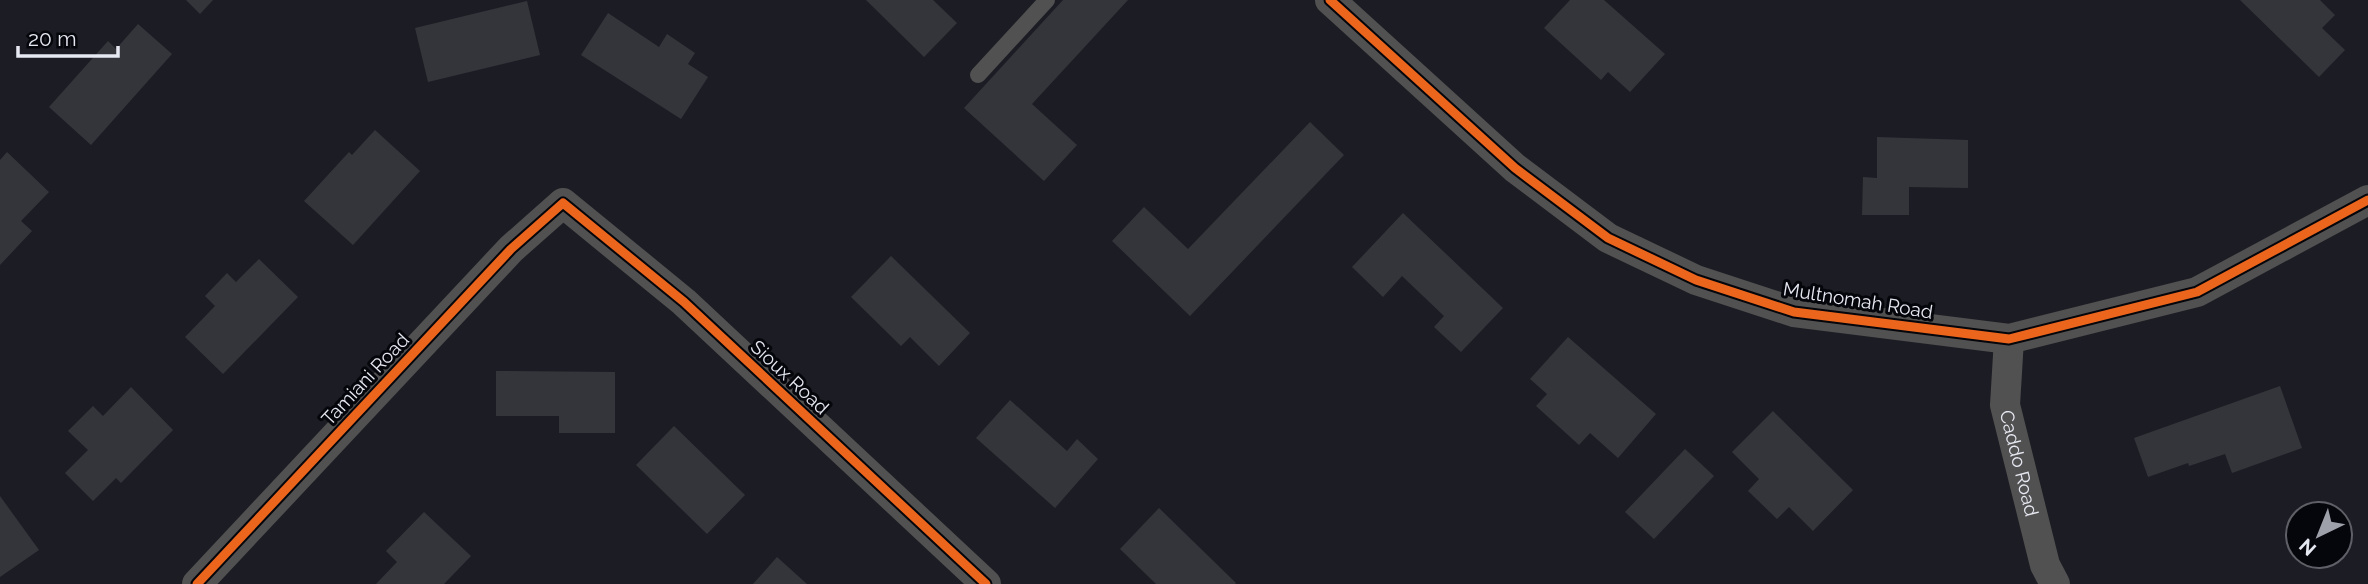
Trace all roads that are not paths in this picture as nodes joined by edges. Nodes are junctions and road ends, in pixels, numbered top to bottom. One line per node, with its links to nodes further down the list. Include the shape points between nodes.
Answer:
1 (1047, 0): 3 (lane)
2 (1330, 0): 6 (street, Multnomah Road, via 1515,168 1608,238 1696,280 1794,312)
3 (978, 75)
4 (2368, 200): 6 (street, Multnomah Road, via 2197,292)
5 (563, 203): 7 (street, Tamiani Road, via 511,249); 8 (street, Sioux Road, via 684,302)
6 (2009, 339): 9 (street, Caddo Road, via 2005,405 2045,565)
7 (197, 584)
8 (986, 584)
9 (2055, 584)

